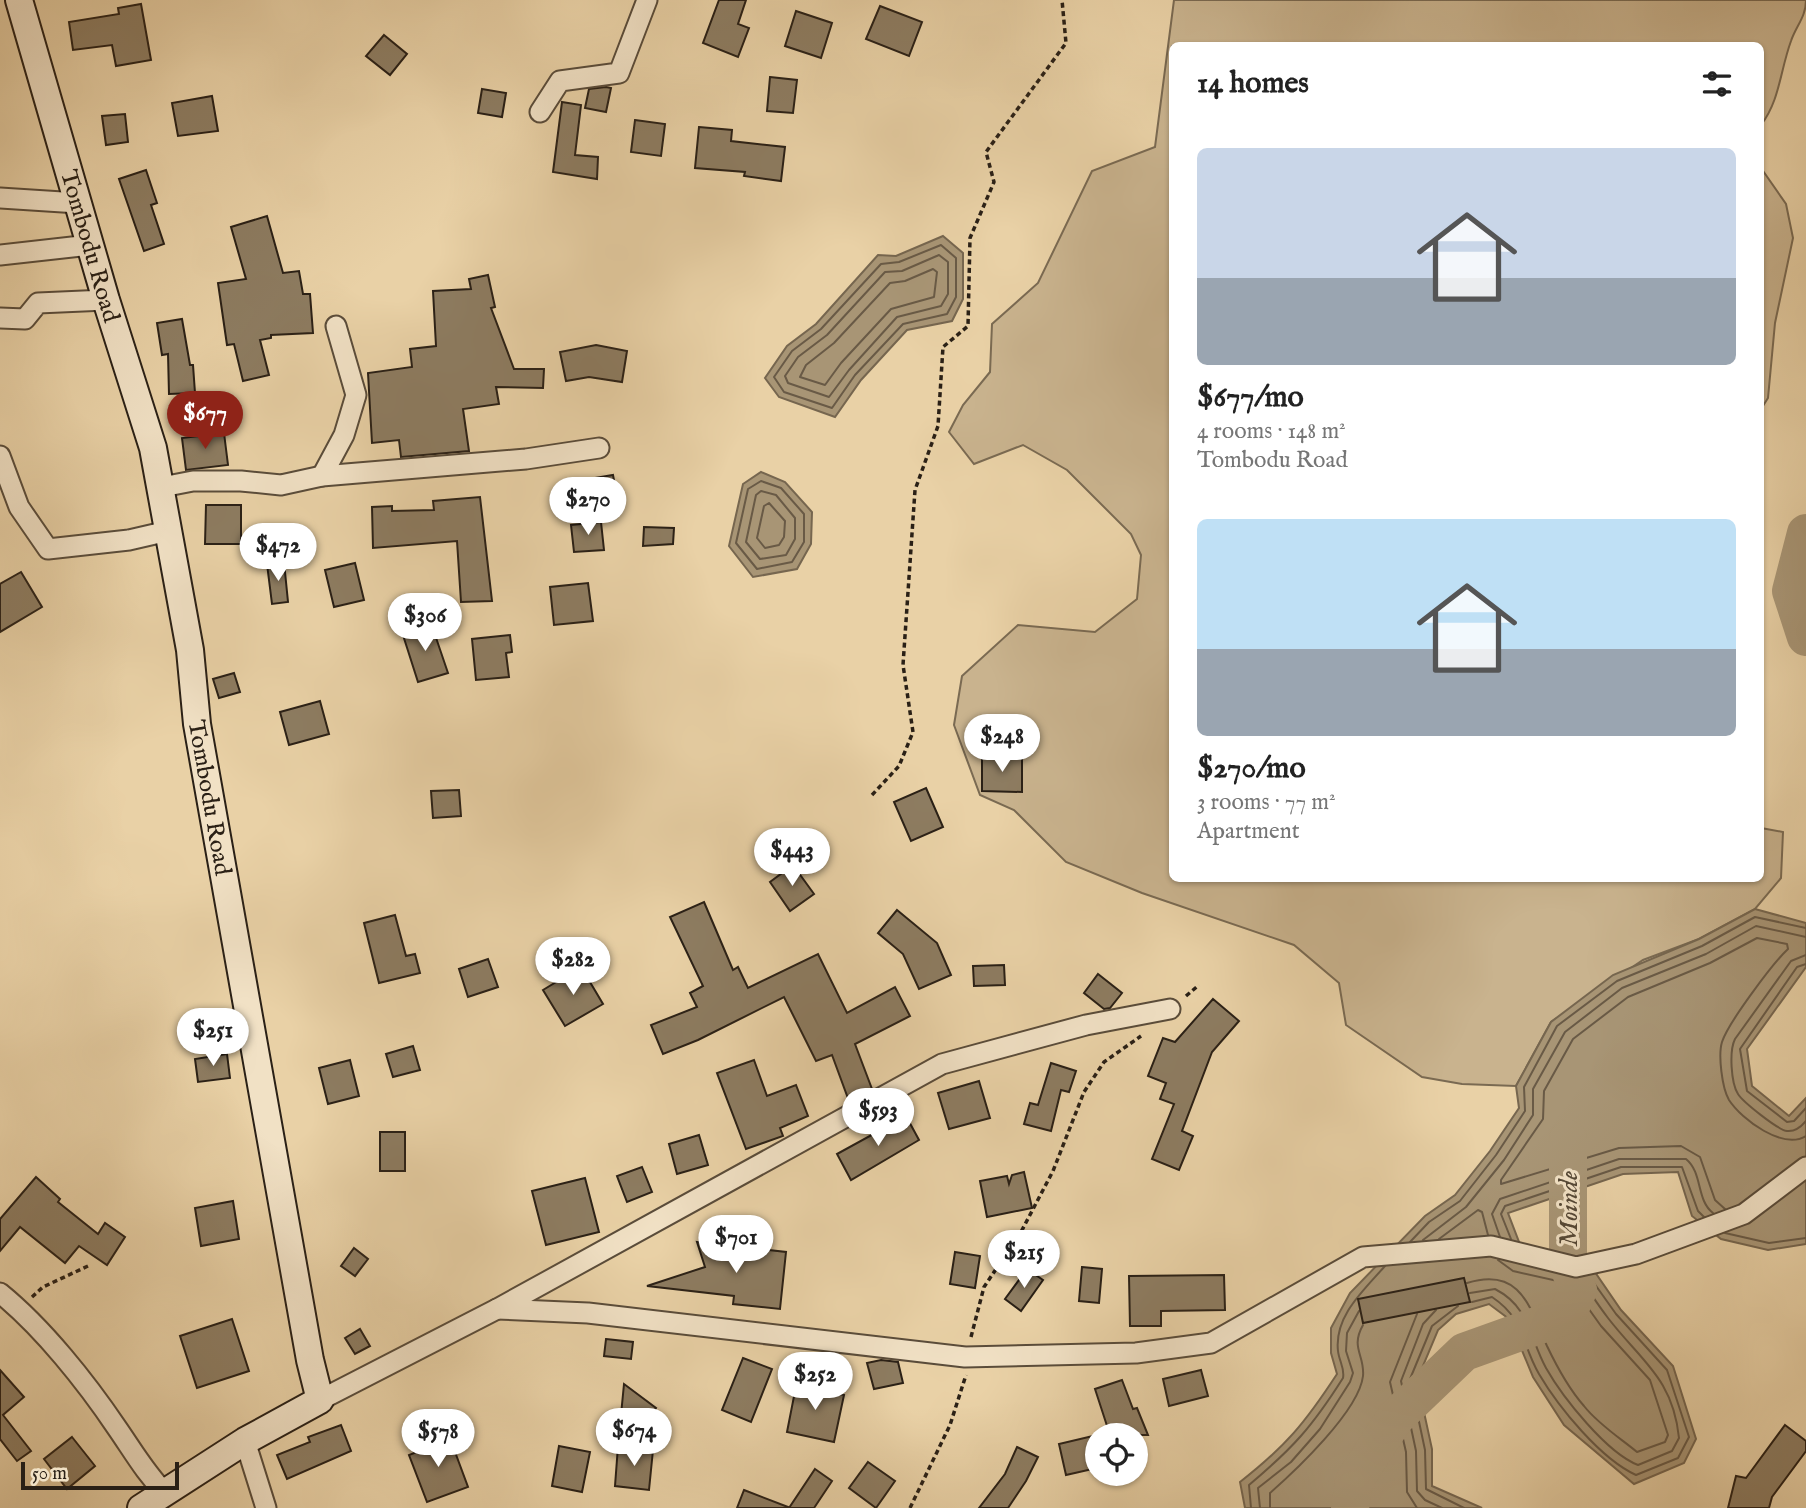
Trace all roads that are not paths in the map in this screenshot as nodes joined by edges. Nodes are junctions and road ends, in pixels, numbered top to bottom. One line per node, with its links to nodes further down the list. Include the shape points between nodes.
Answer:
1 (19, 0): 5 (main road, Tombodu Road)
2 (647, 0): 3 (street, via 619,73 561,82)
3 (540, 112)
4 (0, 198): 5 (street)
5 (78, 203): 6 (main road, Tombodu Road)
6 (90, 245): 7 (street); 8 (main road, Tombodu Road)
7 (0, 255)
8 (106, 300): 9 (street, via 38,303 25,319); 14 (main road, Tombodu Road)
9 (0, 318)
10 (336, 326): 13 (street, via 356,395 344,435)
11 (599, 449): 13 (street)
12 (0, 456): 15 (street, via 19,507 48,549)
13 (322, 476): 14 (street, via 281,485 194,481)
14 (162, 487): 15 (main road, Tombodu Road)
15 (168, 531): 20 (main road, Tombodu Road, via 190,650 197,724)
16 (1170, 1009): 19 (street, via 1086,1025 942,1064)
17 (1806, 1167): 19 (street, via 1745,1214 1636,1254 1576,1267 1491,1246 1363,1257 1211,1343 1136,1353 965,1357 588,1313)
18 (0, 1293): 22 (street, via 97,1401 149,1477)
19 (498, 1309): 20 (street)
20 (320, 1400): 21 (main road)
21 (245, 1441): 22 (main road); 24 (street)
22 (166, 1494): 23 (main road)
23 (141, 1508)
24 (266, 1508)

